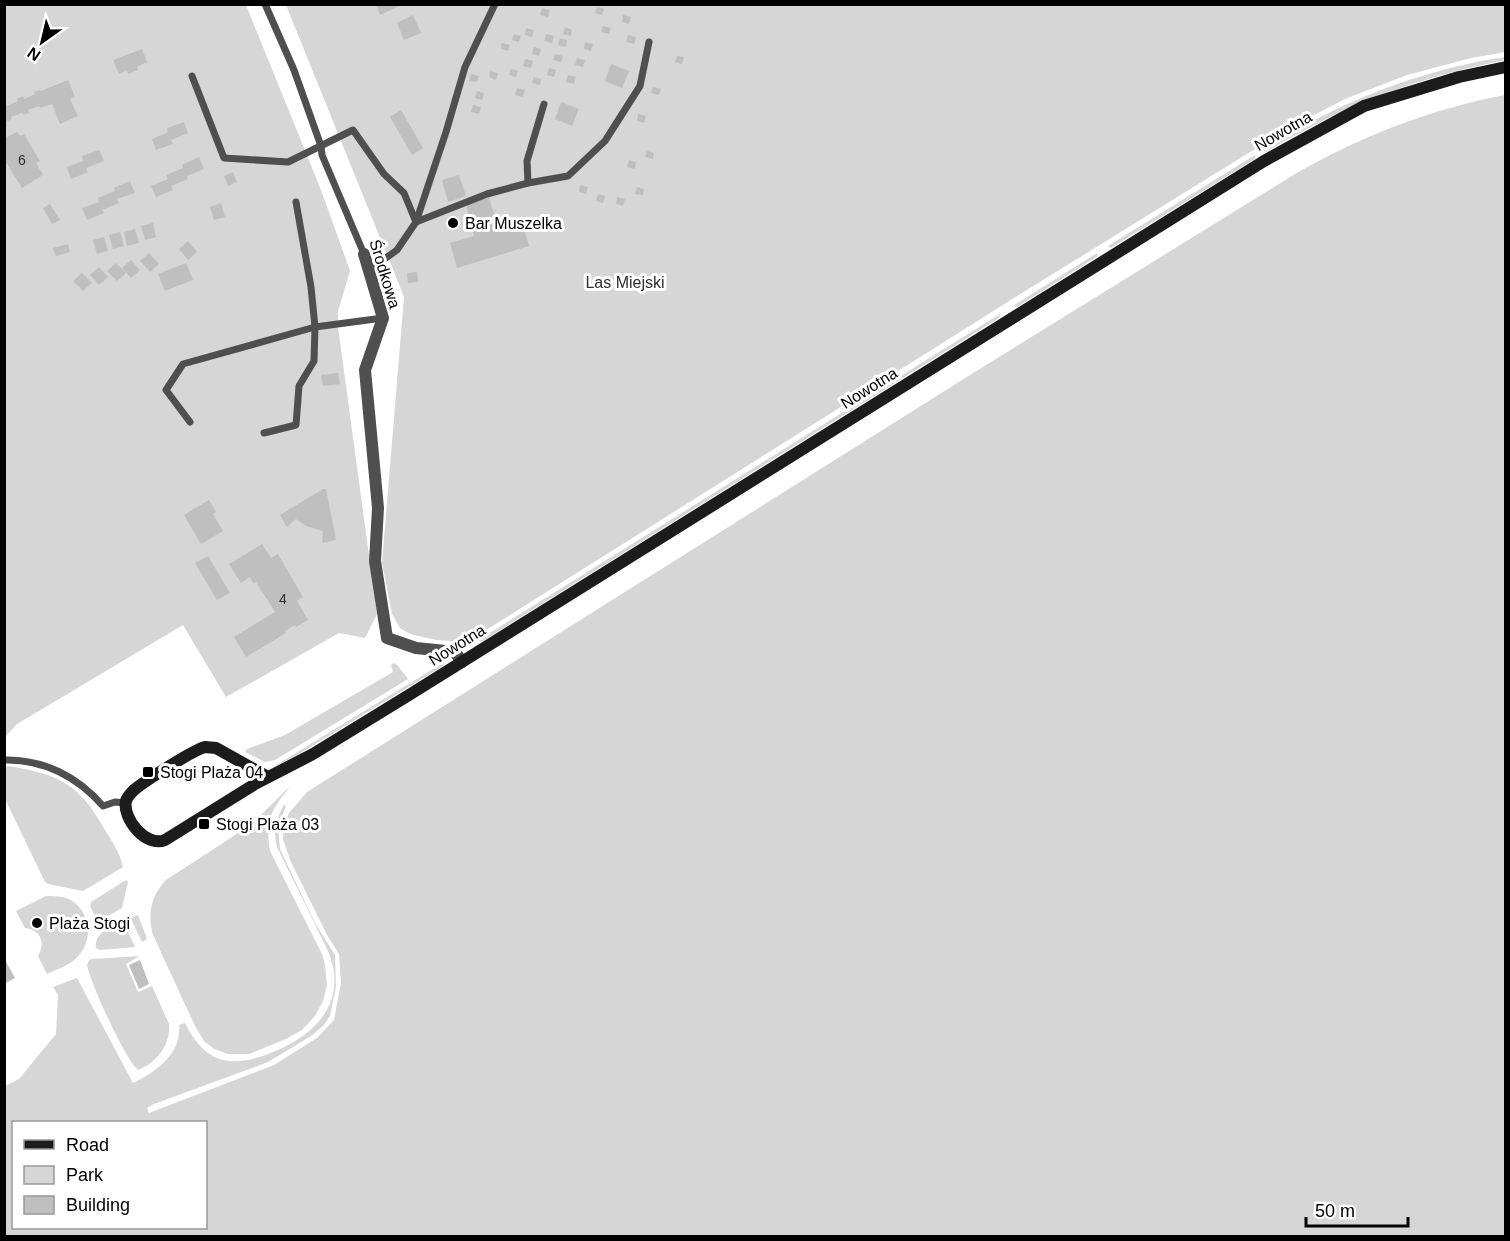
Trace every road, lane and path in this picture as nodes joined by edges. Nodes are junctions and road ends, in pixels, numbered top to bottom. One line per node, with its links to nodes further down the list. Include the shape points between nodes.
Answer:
1 (266, 4): 7 (lane, Środkowa)
2 (495, 4): 10 (lane, via 465,67)
3 (649, 42): 8 (lane, via 640,86 605,141 568,176)
4 (1506, 68): 17 (street, Nowotna, via 1392,96 1307,136)
5 (192, 76): 7 (lane, via 224,158 288,162)
6 (544, 104): 8 (lane, via 527,161)
7 (321, 146): 10 (lane, via 353,130 384,174 404,193); 11 (lane, Środkowa)
8 (528, 183): 10 (lane, via 487,194)
9 (296, 202): 14 (lane)
10 (416, 222): 12 (lane, via 398,250)
11 (364, 254): 12 (street, Środkowa)
12 (369, 270): 13 (street, Środkowa)
13 (383, 318): 14 (lane); 17 (street, Środkowa, via 365,370 378,508 375,561 387,638 416,648 455,652)
14 (315, 327): 15 (lane, via 183,364 166,390); 16 (lane, via 314,361 299,386 296,425)
15 (190, 422)
16 (264, 433)
17 (462, 662): 19 (street, Nowotna, via 313,754)
18 (4, 760): 20 (lane, via 53,769 89,789 103,806)
19 (268, 777): 20 (street, via 216,748 205,747 133,790); 20 (street, Nowotna, via 160,842 143,837 126,812)
20 (126, 802)

